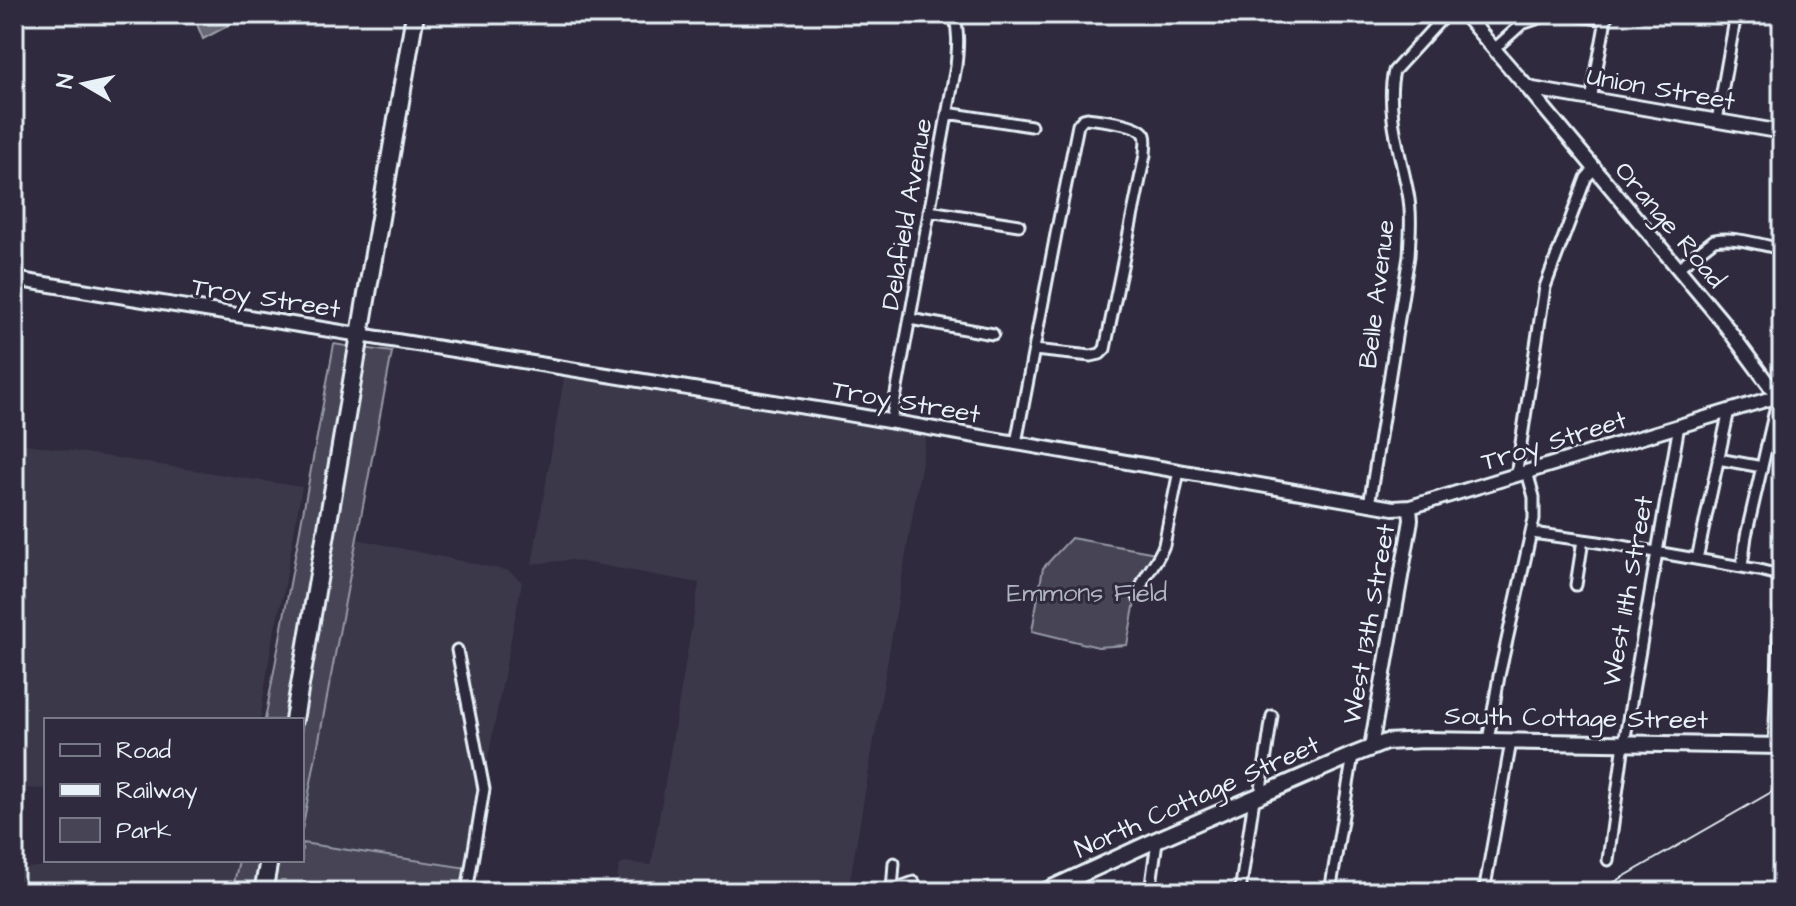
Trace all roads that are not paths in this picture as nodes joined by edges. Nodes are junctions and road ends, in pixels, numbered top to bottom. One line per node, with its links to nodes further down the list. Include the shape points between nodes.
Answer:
1 (415, 14): 24 (highway)
2 (954, 14): 12 (street, Delafield Avenue, via 959,44)
3 (1446, 14): 35 (street, Belle Avenue, via 1391,80 1411,228)
4 (1464, 14): 9 (main road, Orange Road)
5 (1551, 14): 9 (street, via 1522,24)
6 (1568, 14): 8 (street)
7 (1736, 14): 13 (street)
8 (1606, 17): 11 (street)
9 (1494, 49): 10 (main road, Orange Road)
10 (1529, 87): 11 (main road, Union Street); 16 (main road, Orange Road)
11 (1591, 100): 13 (main road, Union Street)
12 (947, 113): 14 (street); 17 (street, Delafield Avenue)
13 (1717, 121): 15 (main road, Union Street)
14 (1031, 126)
15 (1782, 132)
16 (1594, 169): 20 (main road, Orange Road); 34 (street, via 1545,287)
17 (929, 211): 18 (street); 22 (street, Delafield Avenue)
18 (1019, 225)
19 (1782, 249): 20 (street, via 1714,240)
20 (1678, 268): 26 (main road, Orange Road)
21 (14, 279): 24 (main road, Troy Street)
22 (910, 319): 23 (street); 28 (street, Delafield Avenue)
23 (993, 334)
24 (360, 336): 28 (main road, Troy Street); 46 (highway)
25 (1034, 350): 25 (street, via 1091,356 1105,349 1145,155 1145,136 1133,126 1080,121); 30 (street)
26 (1780, 397): 27 (main road, Troy Street); 32 (street)
27 (1729, 410): 29 (main road, Troy Street); 31 (street)
28 (891, 421): 30 (main road, Troy Street)
29 (1679, 425): 34 (main road, Troy Street); 39 (street, West 11th Street)
30 (1016, 443): 33 (main road, Troy Street)
31 (1718, 459): 32 (street); 40 (street)
32 (1762, 467): 41 (street)
33 (1179, 471): 35 (main road, Troy Street); 43 (street, via 1164,545)
34 (1521, 474): 36 (main road, Troy Street); 37 (street, via 1535,506)
35 (1369, 505): 36 (main road, Troy Street)
36 (1410, 507): 51 (main road, West 13th Street)
37 (1532, 533): 38 (street); 47 (street)
38 (1583, 540): 39 (street); 42 (street)
39 (1657, 552): 40 (street); 49 (street, West 11th Street)
40 (1697, 559): 41 (street)
41 (1742, 566): 50 (street, via 1775,574 1780,581)
42 (1576, 585)
43 (1138, 597)
44 (457, 650): 61 (street, via 484,789)
45 (1272, 716): 53 (street)
46 (294, 718)
47 (1488, 741): 48 (main road, South Cottage Street); 51 (main road, South Cottage Street, via 1397,741)
48 (1511, 742): 49 (main road, South Cottage Street); 66 (street)
49 (1624, 743): 50 (main road, South Cottage Street); 55 (street, West 11th Street)
50 (1778, 746)
51 (1371, 747): 52 (main road, North Cottage Street)
52 (1353, 755): 53 (main road, North Cottage Street); 65 (street, West 13th Street)
53 (1257, 798): 54 (main road, North Cottage Street); 64 (street)
54 (1157, 841): 62 (main road, North Cottage Street); 63 (street)
55 (1608, 860)
56 (269, 862): 60 (highway)
57 (894, 863): 59 (street)
58 (914, 882): 59 (street)
59 (892, 891)
60 (263, 892)
61 (467, 892)
62 (1043, 892)
63 (1150, 892)
64 (1240, 892)
65 (1330, 892)
66 (1484, 892)

